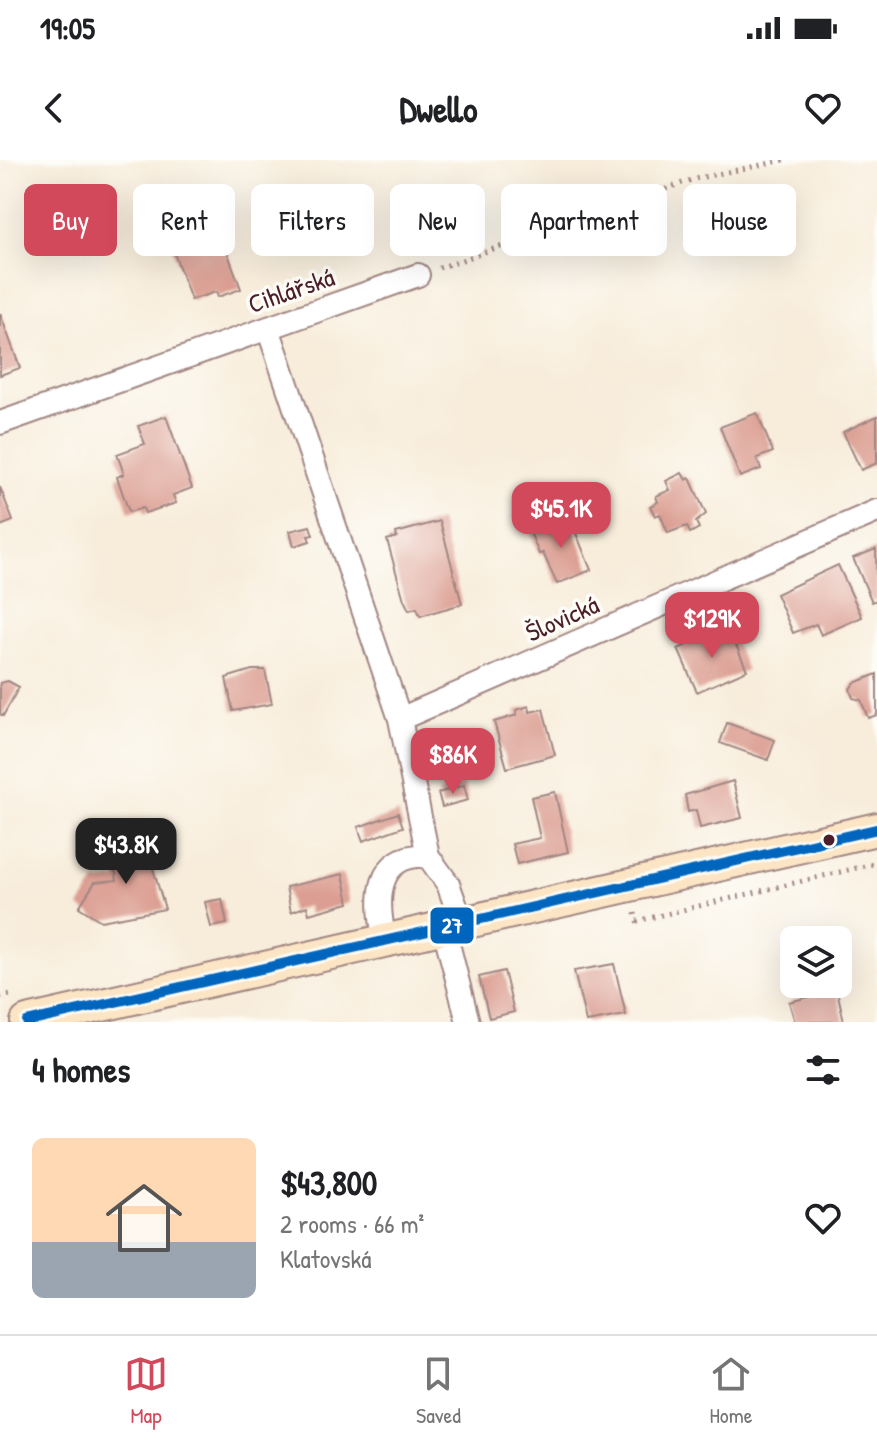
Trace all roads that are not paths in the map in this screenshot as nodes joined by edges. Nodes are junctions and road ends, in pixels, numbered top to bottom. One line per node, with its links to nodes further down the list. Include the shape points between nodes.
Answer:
1 (418, 275): 2 (street, Cihlářská)
2 (268, 328): 3 (street, Cihlářská); 5 (street)
3 (0, 423)
4 (877, 511): 5 (street, Šlovická)
5 (400, 719): 7 (street)
6 (877, 829): 8 (main road)
7 (428, 856): 8 (street, via 448,884); 9 (street, via 410,855 395,863 379,888)
8 (453, 926): 9 (main road); 11 (street)
9 (385, 941): 10 (main road)
10 (27, 1022)
11 (468, 1022)

